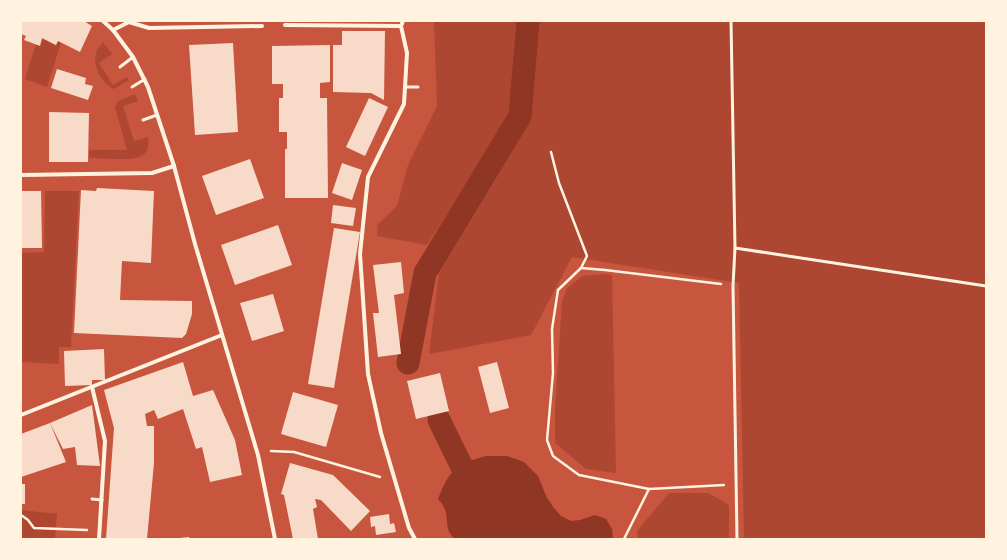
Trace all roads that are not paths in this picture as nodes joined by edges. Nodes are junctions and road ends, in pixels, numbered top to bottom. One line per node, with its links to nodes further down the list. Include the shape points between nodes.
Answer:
1 (103, 21): 8 (street)
2 (129, 21): 6 (street, via 149,28); 8 (street)
3 (403, 21): 7 (street)
4 (731, 21): 19 (lane)
5 (285, 25): 7 (street)
6 (262, 26)
7 (401, 26): 13 (street, via 407,53)
8 (113, 30): 9 (street)
9 (133, 57): 10 (lane); 11 (street)
10 (120, 67)
11 (145, 79): 12 (lane); 15 (street)
12 (132, 87)
13 (405, 87): 14 (lane); 28 (street, via 404,104 368,177 360,254 368,374 381,433 409,528)
14 (418, 87)
15 (157, 115): 16 (lane); 17 (street)
16 (143, 120)
17 (174, 166): 18 (street, via 152,173); 21 (street)
18 (21, 175)
19 (735, 248): 20 (lane); 29 (lane, via 733,286)
20 (986, 286)
21 (222, 335): 22 (street); 27 (street, via 258,455)
22 (92, 387): 23 (street); 25 (street, via 105,441)
23 (21, 415)
24 (92, 499): 25 (lane)
25 (102, 500): 26 (street)
26 (99, 539)
27 (275, 539)
28 (415, 539)
29 (737, 539)

